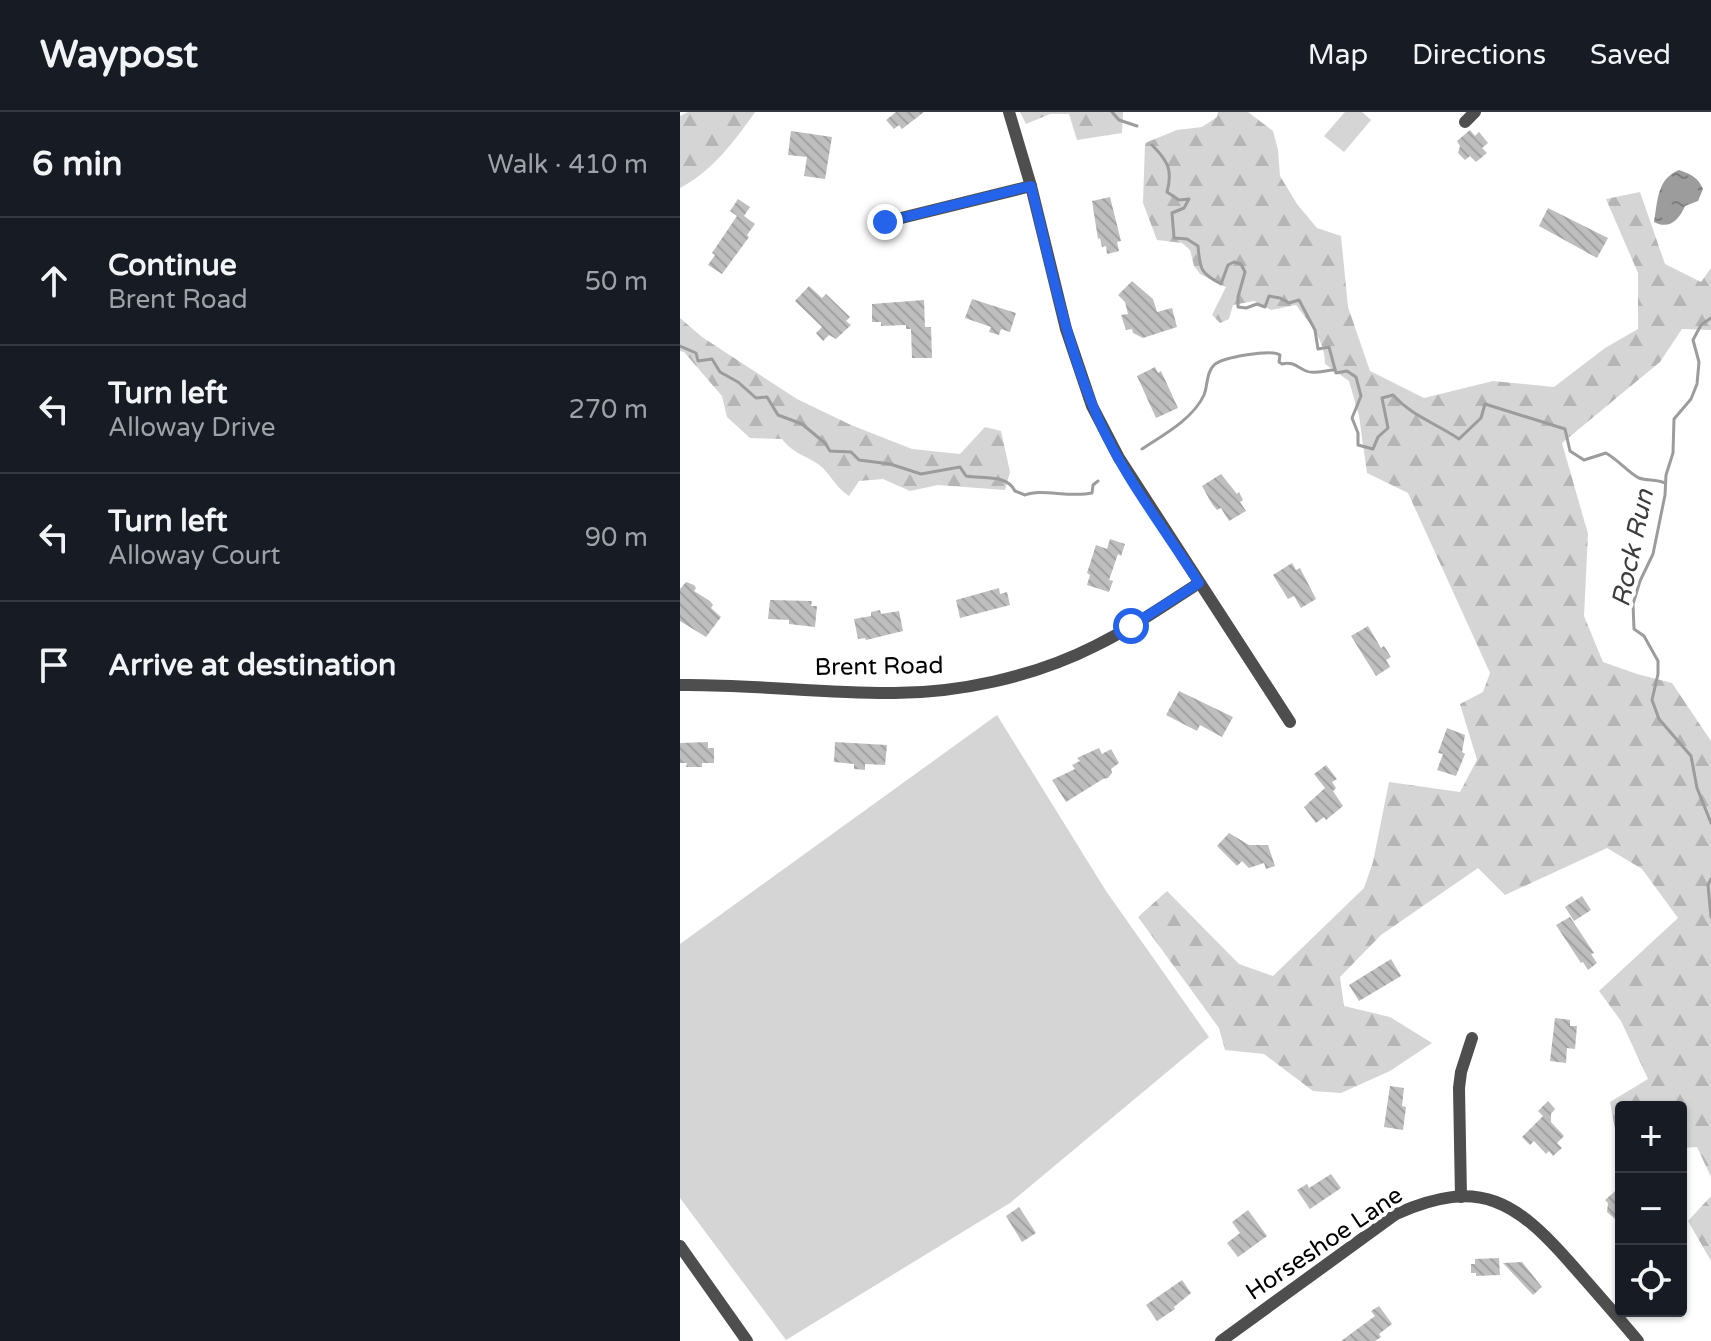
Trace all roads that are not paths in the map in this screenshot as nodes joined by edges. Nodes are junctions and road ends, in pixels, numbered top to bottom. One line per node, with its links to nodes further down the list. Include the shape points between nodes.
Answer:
1 (1009, 112): 4 (street)
2 (1475, 112): 3 (street)
3 (1465, 122)
4 (1031, 186): 5 (street); 6 (street, via 1066,329 1092,406)
5 (885, 222)
6 (1199, 583): 7 (street, Brent Road, via 1092,648 982,683 890,693); 8 (street)
7 (680, 685)
8 (1290, 722)
9 (1472, 1038): 10 (street, via 1459,1088)
10 (1461, 1197): 13 (street, Horseshoe Lane, via 1429,1199 1396,1214); 14 (street, Horseshoe Lane, via 1498,1202 1525,1216)
11 (680, 1246): 12 (street)
12 (747, 1341)
13 (1221, 1341)
14 (1638, 1341)

